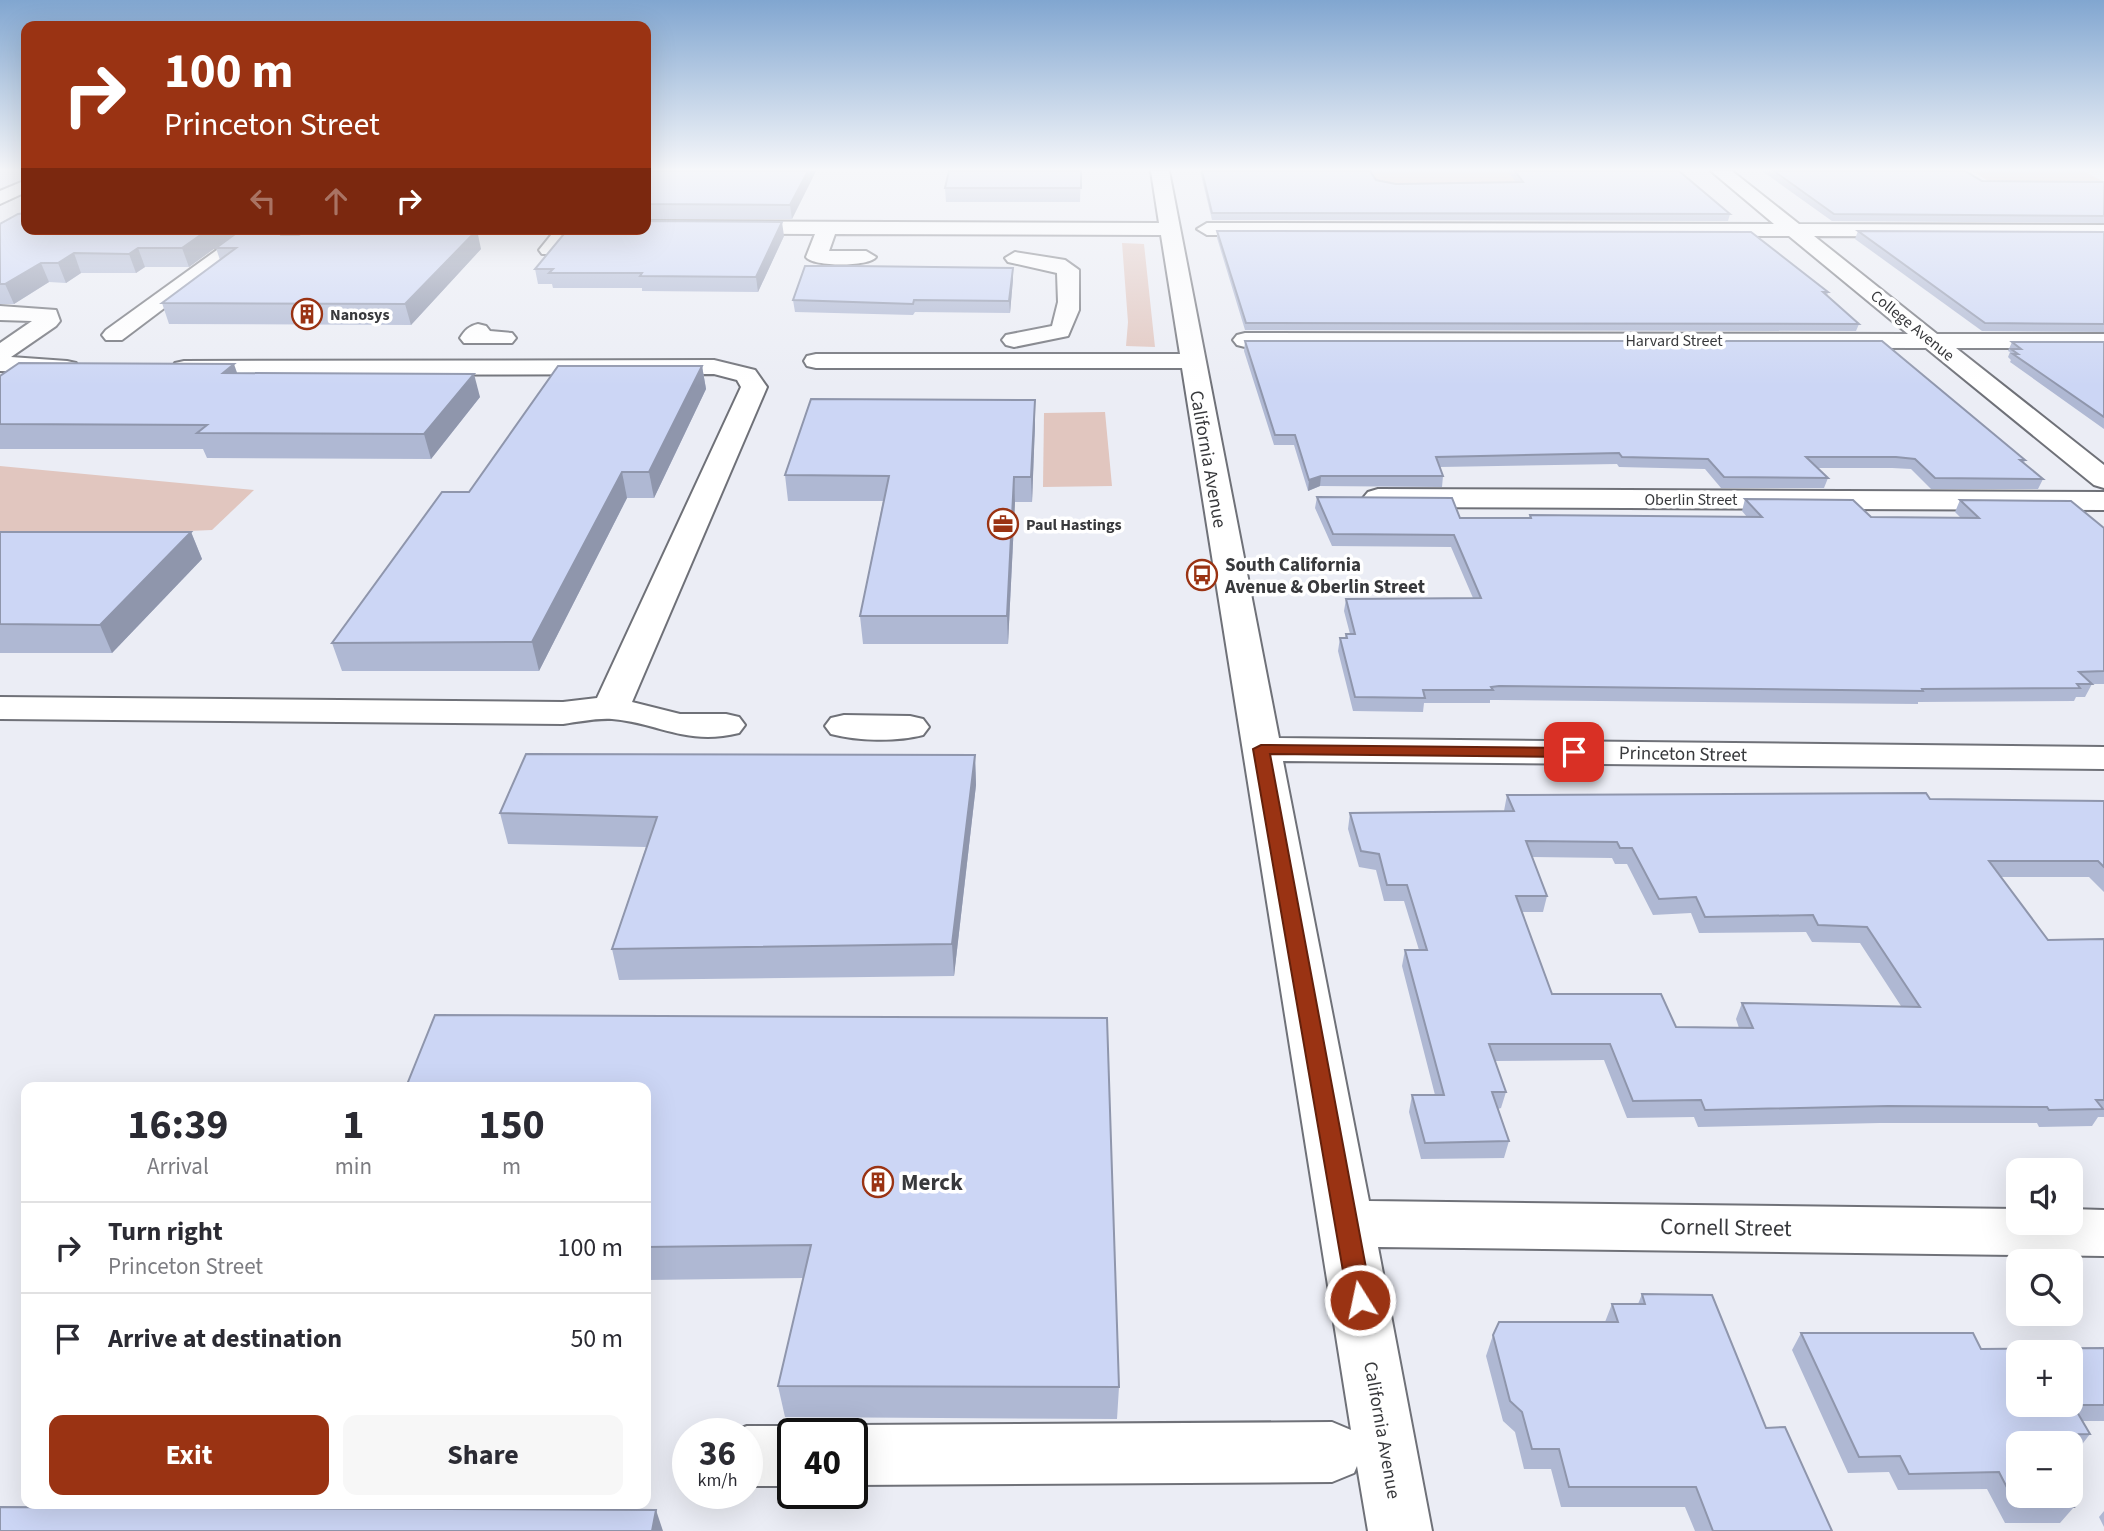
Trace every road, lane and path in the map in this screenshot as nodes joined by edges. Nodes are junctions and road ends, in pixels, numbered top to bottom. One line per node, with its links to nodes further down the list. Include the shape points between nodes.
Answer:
1 (240, 242): 13 (street)
2 (555, 242): 6 (street)
3 (831, 242): 7 (street, via 825,257)
4 (1170, 242): 21 (street, California Avenue)
5 (1808, 242): 17 (street, College Avenue)
6 (549, 250)
7 (866, 257)
8 (1014, 258): 15 (street, via 1058,264 1068,270 1070,293 1066,323 1060,331)
9 (197, 300): 12 (street)
10 (0, 313): 19 (street, via 48,314 48,321)
11 (478, 331): 14 (street, via 472,338)
12 (155, 334)
13 (114, 335)
14 (504, 338)
15 (1014, 340)
16 (1245, 340): 17 (street, Harvard Street)
17 (1932, 340): 18 (street, Harvard Street); 25 (street, College Avenue)
18 (2104, 341)
19 (0, 354)
20 (816, 361): 21 (street)
21 (1192, 361): 33 (street, California Avenue)
22 (0, 364): 23 (street)
23 (99, 368)
24 (155, 368): 29 (street, via 714,367 747,375 754,387)
25 (2104, 480)
26 (1348, 498): 27 (street, Oberlin Street)
27 (2104, 501)
28 (0, 708): 29 (street, via 564,713)
29 (611, 708): 30 (street, via 680,725)
30 (726, 725)
31 (844, 726): 32 (street)
32 (910, 727)
33 (1261, 749): 34 (street, Princeton Street); 35 (street, California Avenue)
34 (2104, 758)
35 (1347, 1224): 36 (street, Cornell Street); 39 (street, California Avenue)
36 (2104, 1233)
37 (1332, 1452): 38 (street)
38 (868, 1455)
39 (1400, 1531)

